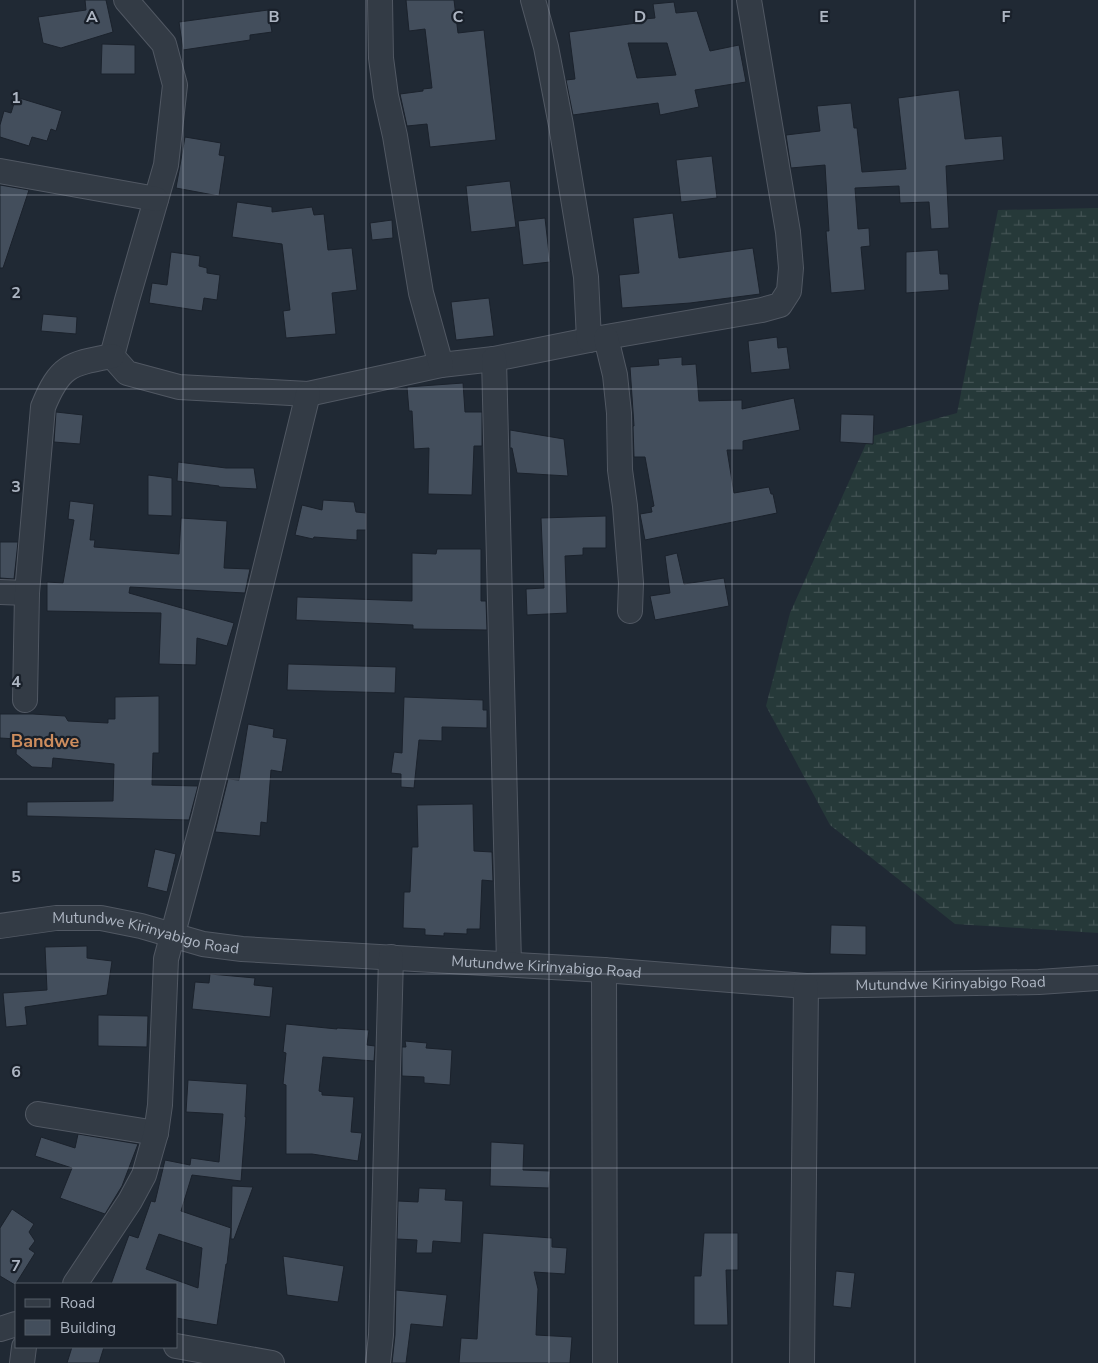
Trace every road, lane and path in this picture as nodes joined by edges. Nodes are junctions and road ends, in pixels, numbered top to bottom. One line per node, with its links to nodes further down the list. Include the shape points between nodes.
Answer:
1 (126, 0): 6 (street, via 164,44 174,86 166,165)
2 (380, 0): 10 (street, via 381,58 386,96 421,294)
3 (533, 0): 7 (street, via 561,125)
4 (749, 0): 7 (street, via 788,232 789,291 780,305 762,310)
5 (0, 171): 6 (street)
6 (156, 199): 8 (street)
7 (597, 339): 9 (street); 14 (street, via 615,375 631,583)
8 (112, 356): 11 (street, via 127,373 179,387); 13 (street, via 79,362 62,372 42,407)
9 (494, 359): 10 (street); 19 (street)
10 (441, 365): 11 (street)
11 (308, 394): 17 (street)
12 (0, 592): 13 (street)
13 (27, 593): 15 (street)
14 (630, 611)
15 (25, 700)
16 (0, 926): 17 (street, Mutundwe Kirinyabigo Road, via 56,918 101,918)
17 (173, 935): 18 (street, Mutundwe Kirinyabigo Road, via 203,944 242,949); 24 (street, via 166,959)
18 (391, 957): 19 (street, Mutundwe Kirinyabigo Road); 32 (street)
19 (508, 964): 20 (street, Mutundwe Kirinyabigo Road)
20 (604, 970): 22 (street, Mutundwe Kirinyabigo Road); 33 (street)
21 (1098, 978): 22 (street, Mutundwe Kirinyabigo Road)
22 (806, 986): 34 (street)
23 (38, 1114): 24 (street)
24 (156, 1133): 25 (street, via 144,1175)
25 (76, 1283)
26 (15, 1324): 27 (street)
27 (0, 1329)
28 (178, 1346): 31 (street)
29 (24, 1348): 30 (street)
30 (22, 1363)
31 (272, 1363)
32 (378, 1363)
33 (605, 1363)
34 (802, 1363)

